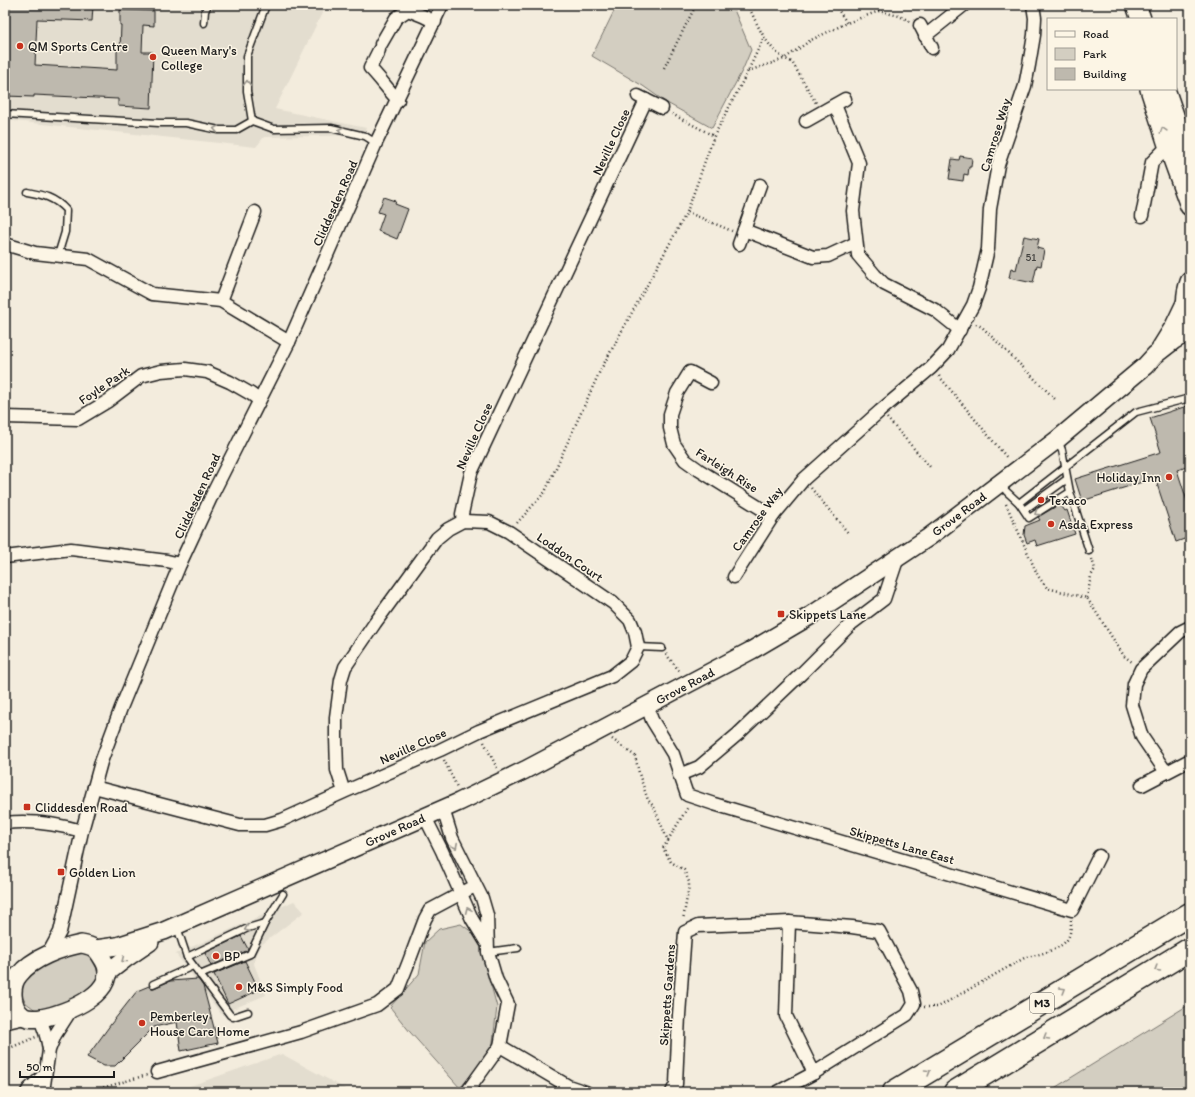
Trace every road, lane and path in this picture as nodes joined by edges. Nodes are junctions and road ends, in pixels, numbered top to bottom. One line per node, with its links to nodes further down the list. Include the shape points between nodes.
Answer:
1 (208, 5): 15 (lane)
2 (442, 5): 14 (street, Cliddesden Road)
3 (696, 5): 22 (path)
4 (748, 5): 19 (path)
5 (835, 5): 16 (path)
6 (964, 5): 18 (street)
7 (1033, 5): 49 (street, Camrose Way, via 1034,35 1026,79 998,165 990,209 988,249 979,288)
8 (1122, 5): 12 (main road)
9 (1136, 5): 13 (main road)
10 (264, 6): 30 (lane, one-way to 10, via 247,91 247,56)
11 (406, 7): 14 (street); 26 (street, via 396,18 370,68)
12 (1127, 18)
13 (1141, 18)
14 (435, 22): 26 (street, Cliddesden Road)
15 (204, 23)
16 (847, 24): 17 (path, via 879,11); 21 (path, via 811,40)
17 (920, 25): 18 (street)
18 (926, 36): 20 (street)
19 (764, 37): 21 (path); 23 (path)
20 (932, 48)
21 (784, 59): 23 (path); 28 (path, via 792,62)
22 (664, 68)
23 (748, 71): 32 (path)
24 (1150, 90): 34 (main road, one-way to 24)
25 (1165, 90): 35 (main road)
26 (398, 100): 33 (street, Cliddesden Road)
27 (662, 108): 32 (path); 73 (street, Neville Close, via 642,98 471,473 462,514)
28 (821, 112): 31 (street); 43 (street, via 840,102 859,163 853,211)
29 (5, 114): 30 (lane, one-way to 29, via 236,130 219,130 186,123)
30 (252, 121): 33 (lane, one-way to 30, via 365,136 331,128 274,129)
31 (806, 121)
32 (714, 136): 40 (path)
33 (376, 143): 52 (street, Cliddesden Road)
34 (1169, 148): 38 (main road); 41 (street, via 1152,162)
35 (1190, 162)
36 (760, 185): 42 (street)
37 (27, 192): 45 (lane, via 44,195 59,202 66,210 65,232)
38 (1190, 206)
39 (255, 212): 47 (street)
40 (687, 212): 42 (path); 74 (path, via 600,372 545,492)
41 (1142, 216)
42 (742, 237): 43 (street, via 813,257 828,256)
43 (856, 243): 50 (street, via 858,255 884,284 935,310)
44 (5, 244): 45 (street, via 35,253)
45 (58, 256): 47 (street, via 88,259 152,294)
46 (1190, 282): 48 (main road)
47 (221, 301): 52 (street)
48 (1188, 309): 53 (street, Grove Road)
49 (966, 318): 50 (street, Camrose Way); 57 (path, via 982,327)
50 (960, 330): 54 (street, Camrose Way, via 948,350)
51 (1190, 331): 53 (street, Grove Road)
52 (289, 342): 58 (street, Cliddesden Road)
53 (1155, 355): 61 (street, Grove Road)
54 (931, 368): 59 (street, Camrose Way); 62 (path)
55 (711, 383): 72 (street, Farleigh Rise, via 690,372 680,388 670,414 674,444 685,460)
56 (1190, 398): 64 (lane, via 1136,412)
57 (1055, 399)
58 (259, 400): 60 (street, Foyle Park, via 230,382 207,372 185,369 141,376 108,401 78,419); 79 (street, Cliddesden Road)
59 (880, 410): 63 (path); 66 (street, Camrose Way)
60 (5, 417)
61 (1058, 439): 64 (lane); 67 (street, Grove Road)
62 (1011, 463)
63 (931, 468)
64 (1065, 468): 65 (lane); 70 (lane)
65 (1067, 479): 68 (lane); 71 (lane)
66 (804, 480): 72 (street, Camrose Way); 75 (path)
67 (1000, 483): 70 (lane); 78 (street, Grove Road, via 929,537)
68 (1070, 492): 71 (lane, one-way to 71, via 1029,518); 76 (lane)
69 (1004, 500): 81 (path, via 1038,576 1047,588)
70 (1019, 503): 71 (lane)
71 (1024, 510)
72 (773, 516): 80 (street, Camrose Way)
73 (463, 521): 83 (street, Loddon Court, via 489,522 509,532 608,599 630,620); 98 (street, via 448,528 437,538 345,667 336,718 337,770)
74 (514, 524)
75 (849, 534)
76 (1089, 552): 81 (path, via 1095,569)
77 (5, 557): 79 (street, via 71,549)
78 (898, 557): 87 (street, Grove Road, via 810,616); 94 (street, via 884,599 851,624 738,734 699,767)
79 (180, 564): 96 (street, Cliddesden Road, via 121,708)
80 (734, 577)
81 (1087, 598): 85 (path, via 1124,656)
82 (1190, 626): 85 (street, via 1180,632)
83 (638, 647): 84 (lane); 98 (street, Neville Close, via 631,661 612,676 479,731)
84 (662, 648): 86 (path)
85 (1141, 669): 93 (street, via 1134,684 1132,705 1142,737)
86 (682, 674)
87 (647, 706): 94 (street, via 652,720 673,754); 100 (street, Grove Road, via 525,770)
88 (612, 739): 104 (path, via 635,756 648,800 654,807)
89 (488, 750): 91 (path)
90 (1190, 760): 93 (street)
91 (497, 768)
92 (447, 769): 97 (path)
93 (1166, 772): 95 (street)
94 (679, 775): 99 (street, via 687,795)
95 (1142, 785)
96 (94, 787): 98 (street, Neville Close, via 240,825 265,826); 103 (street, Cliddesden Road)
97 (457, 787)
98 (344, 792)
99 (694, 797): 104 (path); 109 (street, Skippetts Lane East)
100 (443, 809): 101 (street, Grove Road); 106 (street, one-way to 106, via 452,838)
101 (425, 817): 107 (street); 115 (street, Grove Road)
102 (5, 823): 103 (street, via 24,821)
103 (82, 831): 111 (street, Cliddesden Road)
104 (668, 841): 114 (path, via 663,848 671,862 684,870 690,886)
105 (1099, 856): 109 (street)
106 (475, 886): 107 (street); 117 (street, via 487,915)
107 (461, 893): 117 (street, one-way to 107); 137 (street, via 430,910 398,989 377,1005 301,1032)
108 (283, 894): 113 (lane)
109 (1072, 910): 128 (path, via 1069,937 1062,946 1026,957 938,1007 924,1008)
110 (1190, 914): 147 (highway, M3, one-way to 110)
111 (63, 919): 116 (street, via 66,932); 121 (street, Cliddesden Road, via 60,932)
112 (789, 922): 128 (street, Skippetts Gardens, via 879,931 911,991); 138 (street, via 786,1016); 145 (street, Skippetts Gardens, via 698,926 685,932 676,1084)
113 (265, 923): 122 (lane, one-way to 122, via 248,928); 125 (lane, via 250,954)
114 (682, 923)
115 (170, 929): 119 (street, Grove Road, via 118,946); 122 (lane); 124 (street, Grove Road, one-way to 124)
116 (75, 945): 119 (street, via 88,945); 121 (street)
117 (488, 947): 118 (lane); 134 (street, via 496,979 508,1004)
118 (518, 948)
119 (96, 949): 124 (street, via 105,961)
120 (1190, 949): 148 (highway, M3, one-way to 148)
121 (48, 954): 127 (street, via 25,968)
122 (186, 957): 123 (lane)
123 (194, 966): 125 (lane); 126 (lane)
124 (108, 973): 129 (street, via 98,992)
125 (200, 975): 130 (lane, via 230,1015 233,1017)
126 (152, 984)
127 (10, 988): 131 (street, via 16,1007)
128 (914, 1004): 138 (street, via 907,1015)
129 (71, 1010): 131 (street, via 50,1016); 136 (street)
130 (248, 1012)
131 (30, 1017): 132 (street); 136 (street, via 45,1028)
132 (5, 1020)
133 (38, 1037): 135 (path)
134 (500, 1046): 143 (street); 144 (street, via 568,1086)
135 (5, 1050)
136 (49, 1050): 139 (street)
137 (157, 1072): 142 (path)
138 (814, 1073): 146 (street)
139 (44, 1075): 140 (street); 141 (street)
140 (27, 1092)
141 (43, 1092)
142 (88, 1092)
143 (467, 1092)
144 (586, 1092)
145 (672, 1092)
146 (778, 1092)
147 (894, 1092)
148 (955, 1092)

